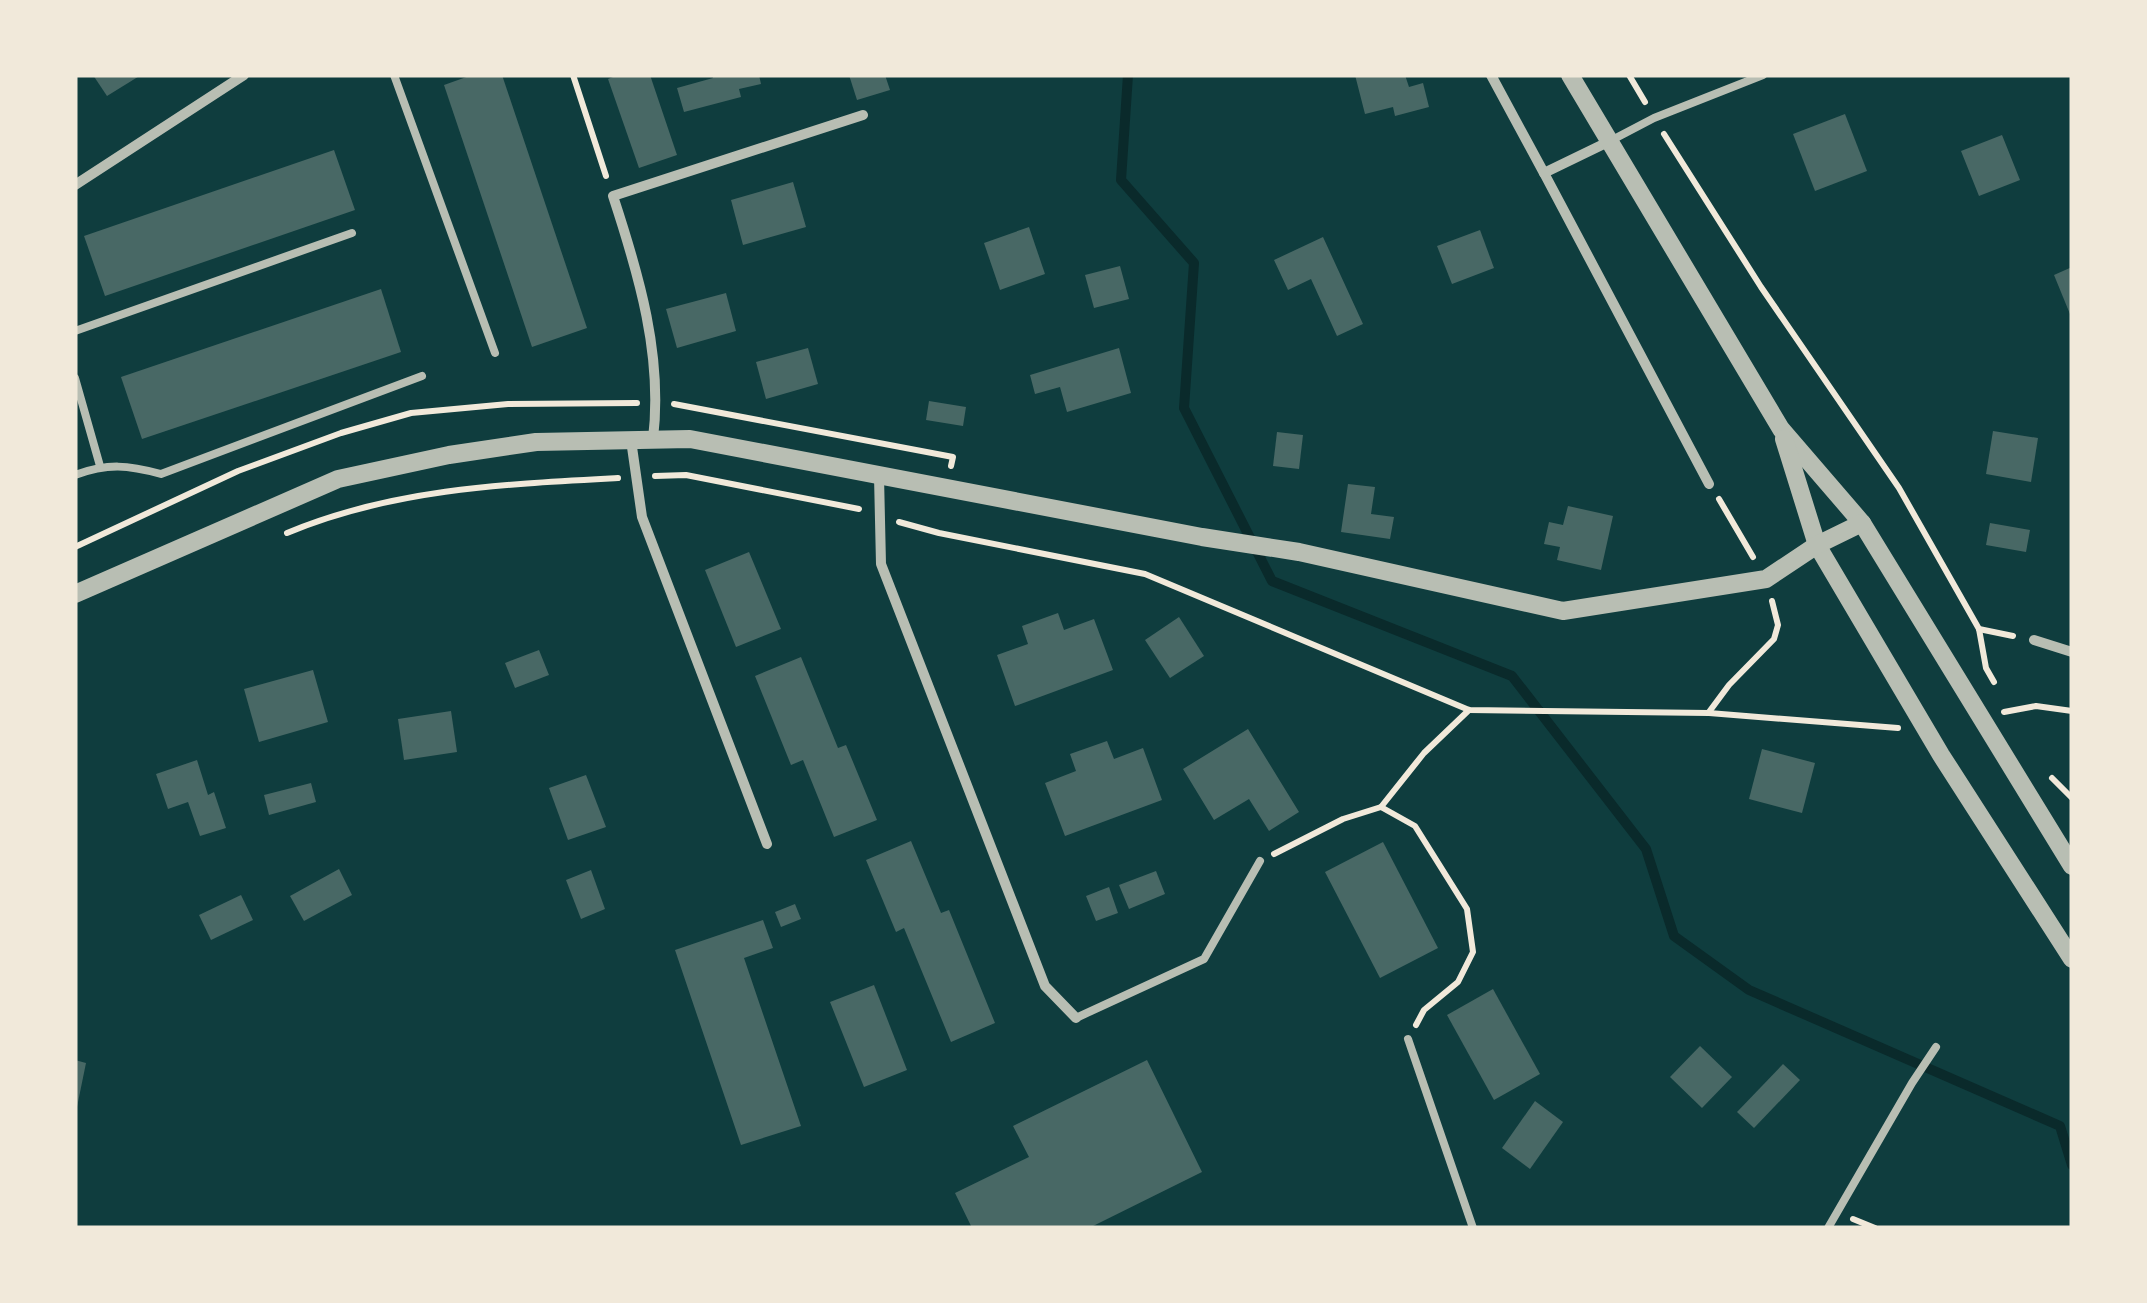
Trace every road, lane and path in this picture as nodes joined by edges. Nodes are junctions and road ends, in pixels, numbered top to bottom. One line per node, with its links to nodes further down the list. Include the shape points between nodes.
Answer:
1 (244, 75): 12 (street)
2 (394, 75): 16 (lane)
3 (573, 75): 13 (path)
4 (1491, 75): 11 (street)
5 (1570, 75): 10 (street)
6 (1629, 75): 9 (path)
7 (1763, 75): 9 (lane)
8 (863, 115): 13 (street)
9 (1654, 118): 10 (lane); 34 (path, via 1899,488)
10 (1608, 142): 11 (street); 20 (street)
11 (1544, 173): 27 (street)
12 (75, 185)
13 (613, 196): 22 (street, via 656,372)
14 (352, 233): 15 (lane)
15 (75, 331)
16 (495, 352)
17 (422, 376): 23 (lane, via 161,474)
18 (75, 378): 23 (lane)
19 (508, 404): 32 (path, via 411,413 341,433 238,471)
20 (1781, 429): 29 (street); 31 (street)
21 (630, 439): 22 (street); 26 (street); 33 (street, via 536,442 338,479)
22 (653, 439): 25 (street, via 690,439)
23 (100, 466): 24 (lane)
24 (75, 475)
25 (879, 476): 28 (street); 31 (street, via 1299,552 1563,611 1766,579)
26 (638, 477): 28 (path, via 686,475); 30 (path, via 494,484 401,498); 43 (street, via 642,518)
27 (1709, 484)
28 (878, 516): 38 (path, via 1145,574); 47 (street, via 881,564 1044,986)
29 (1862, 523): 31 (street); 45 (street)
30 (281, 536)
31 (1818, 546): 46 (street)
32 (75, 547)
33 (75, 594)
34 (1979, 629): 35 (path); 37 (path)
35 (2034, 640): 36 (street)
36 (2072, 652)
37 (1986, 668)
38 (1469, 710): 39 (path); 42 (path)
39 (1708, 712)
40 (2041, 768): 41 (path)
41 (2072, 798)
42 (1381, 806): 44 (path); 48 (path, via 1414,826 1468,909 1473,952 1458,982 1424,1010)
43 (767, 844)
44 (1260, 861): 47 (lane, via 1204,959)
45 (2072, 866)
46 (2072, 959)
47 (1076, 1018)
48 (1408, 1039): 50 (lane)
49 (1936, 1047): 51 (lane)
50 (1473, 1228)
51 (1828, 1228)

